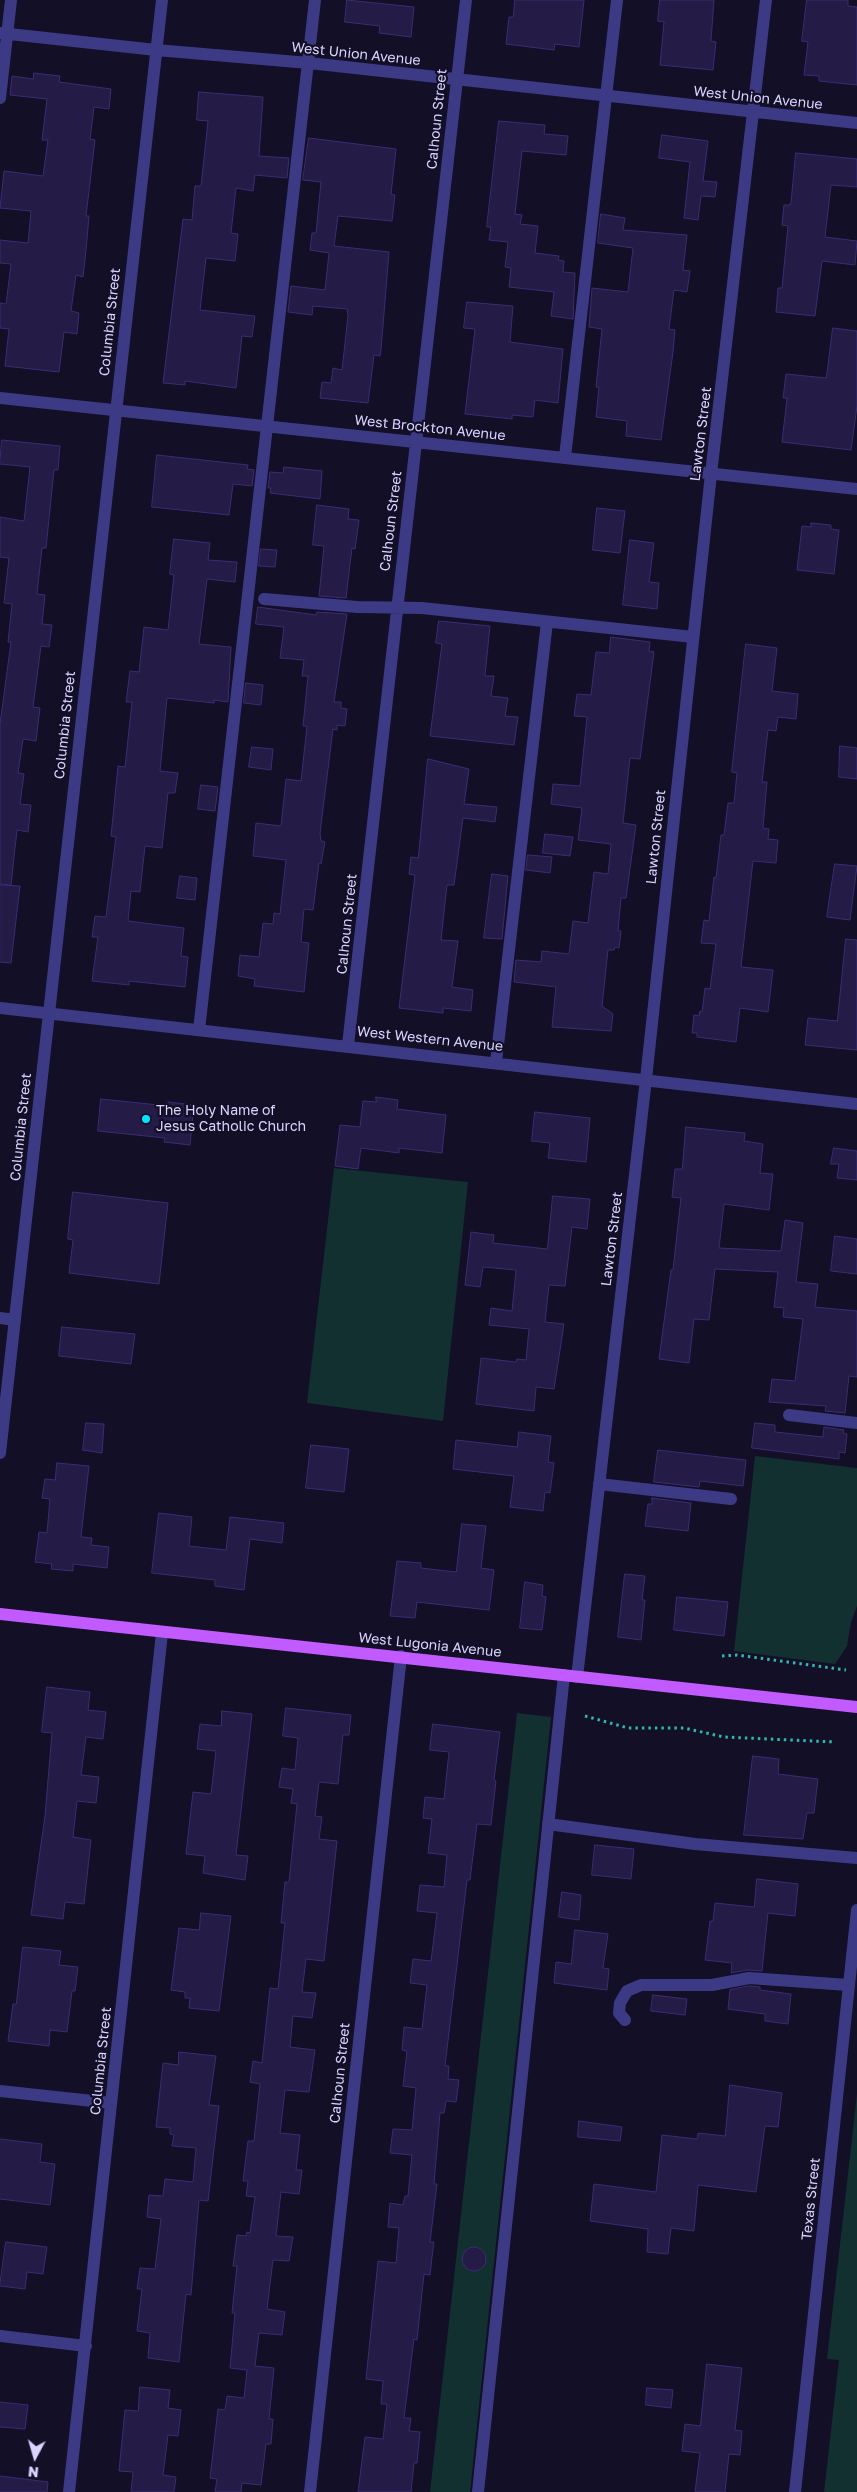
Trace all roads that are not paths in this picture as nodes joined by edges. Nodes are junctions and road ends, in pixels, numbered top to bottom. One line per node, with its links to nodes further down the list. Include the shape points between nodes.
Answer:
1 (11, 0): 7 (street)
2 (162, 0): 8 (street, Columbia Street)
3 (316, 0): 9 (street)
4 (466, 0): 10 (street, Calhoun Street)
5 (617, 0): 11 (street)
6 (766, 0): 13 (street, Lawton Street)
7 (4, 33): 8 (street, West Union Avenue); 12 (street)
8 (156, 50): 9 (street, West Union Avenue); 16 (street, Columbia Street)
9 (309, 63): 10 (street, West Union Avenue); 17 (street)
10 (457, 80): 11 (street, West Union Avenue); 18 (street, Calhoun Street)
11 (607, 96): 13 (street, West Union Avenue); 19 (street)
12 (0, 98)
13 (754, 113): 14 (street, West Union Avenue); 20 (street, Lawton Street)
14 (857, 124)
15 (0, 398): 16 (street, West Brockton Avenue)
16 (115, 411): 17 (street, West Brockton Avenue); 27 (street, Columbia Street)
17 (267, 426): 18 (street, West Brockton Avenue); 28 (street)
18 (416, 442): 19 (street, West Brockton Avenue); 23 (street, Calhoun Street)
19 (565, 457): 20 (street, West Brockton Avenue)
20 (711, 474): 21 (street, West Brockton Avenue); 25 (street, Lawton Street)
21 (857, 489)
22 (264, 599): 23 (street)
23 (396, 608): 24 (street); 29 (street, Calhoun Street)
24 (547, 622): 25 (street); 30 (street)
25 (692, 637): 31 (street, Lawton Street)
26 (0, 1008): 27 (street, West Western Avenue)
27 (48, 1014): 28 (street, West Western Avenue); 34 (street, Columbia Street)
28 (199, 1030): 29 (street, West Western Avenue)
29 (348, 1045): 30 (street, West Western Avenue)
30 (496, 1062): 31 (street, West Western Avenue)
31 (646, 1079): 32 (street, West Western Avenue); 39 (street, Lawton Street)
32 (857, 1104)
33 (0, 1318): 34 (street)
34 (15, 1320): 35 (street, Columbia Street)
35 (3, 1401): 38 (street, Columbia Street)
36 (789, 1415): 37 (street)
37 (857, 1423)
38 (0, 1453)
39 (599, 1484): 40 (street); 45 (street, Lawton Street)
40 (731, 1499)
41 (0, 1614): 42 (main road, West Lugonia Avenue)
42 (162, 1633): 43 (main road, West Lugonia Avenue); 53 (street, Columbia Street)
43 (401, 1656): 44 (main road, West Lugonia Avenue); 57 (street, Calhoun Street)
44 (564, 1676): 45 (main road, West Lugonia Avenue); 47 (street)
45 (577, 1677): 46 (main road, West Lugonia Avenue)
46 (857, 1707)
47 (548, 1824): 48 (street, via 695,1844); 58 (street)
48 (857, 1858)
49 (857, 1910): 50 (street, Texas Street)
50 (848, 1986): 51 (street, via 750,1978 712,1986 641,1985 627,1990 620,2003 619,2013); 59 (street, Texas Street)
51 (625, 2020)
52 (0, 2091): 53 (street)
53 (111, 2104): 55 (street, Columbia Street)
54 (0, 2336): 55 (street)
55 (86, 2346): 56 (street, Columbia Street)
56 (69, 2492)
57 (310, 2492)
58 (478, 2492)
59 (795, 2492)

